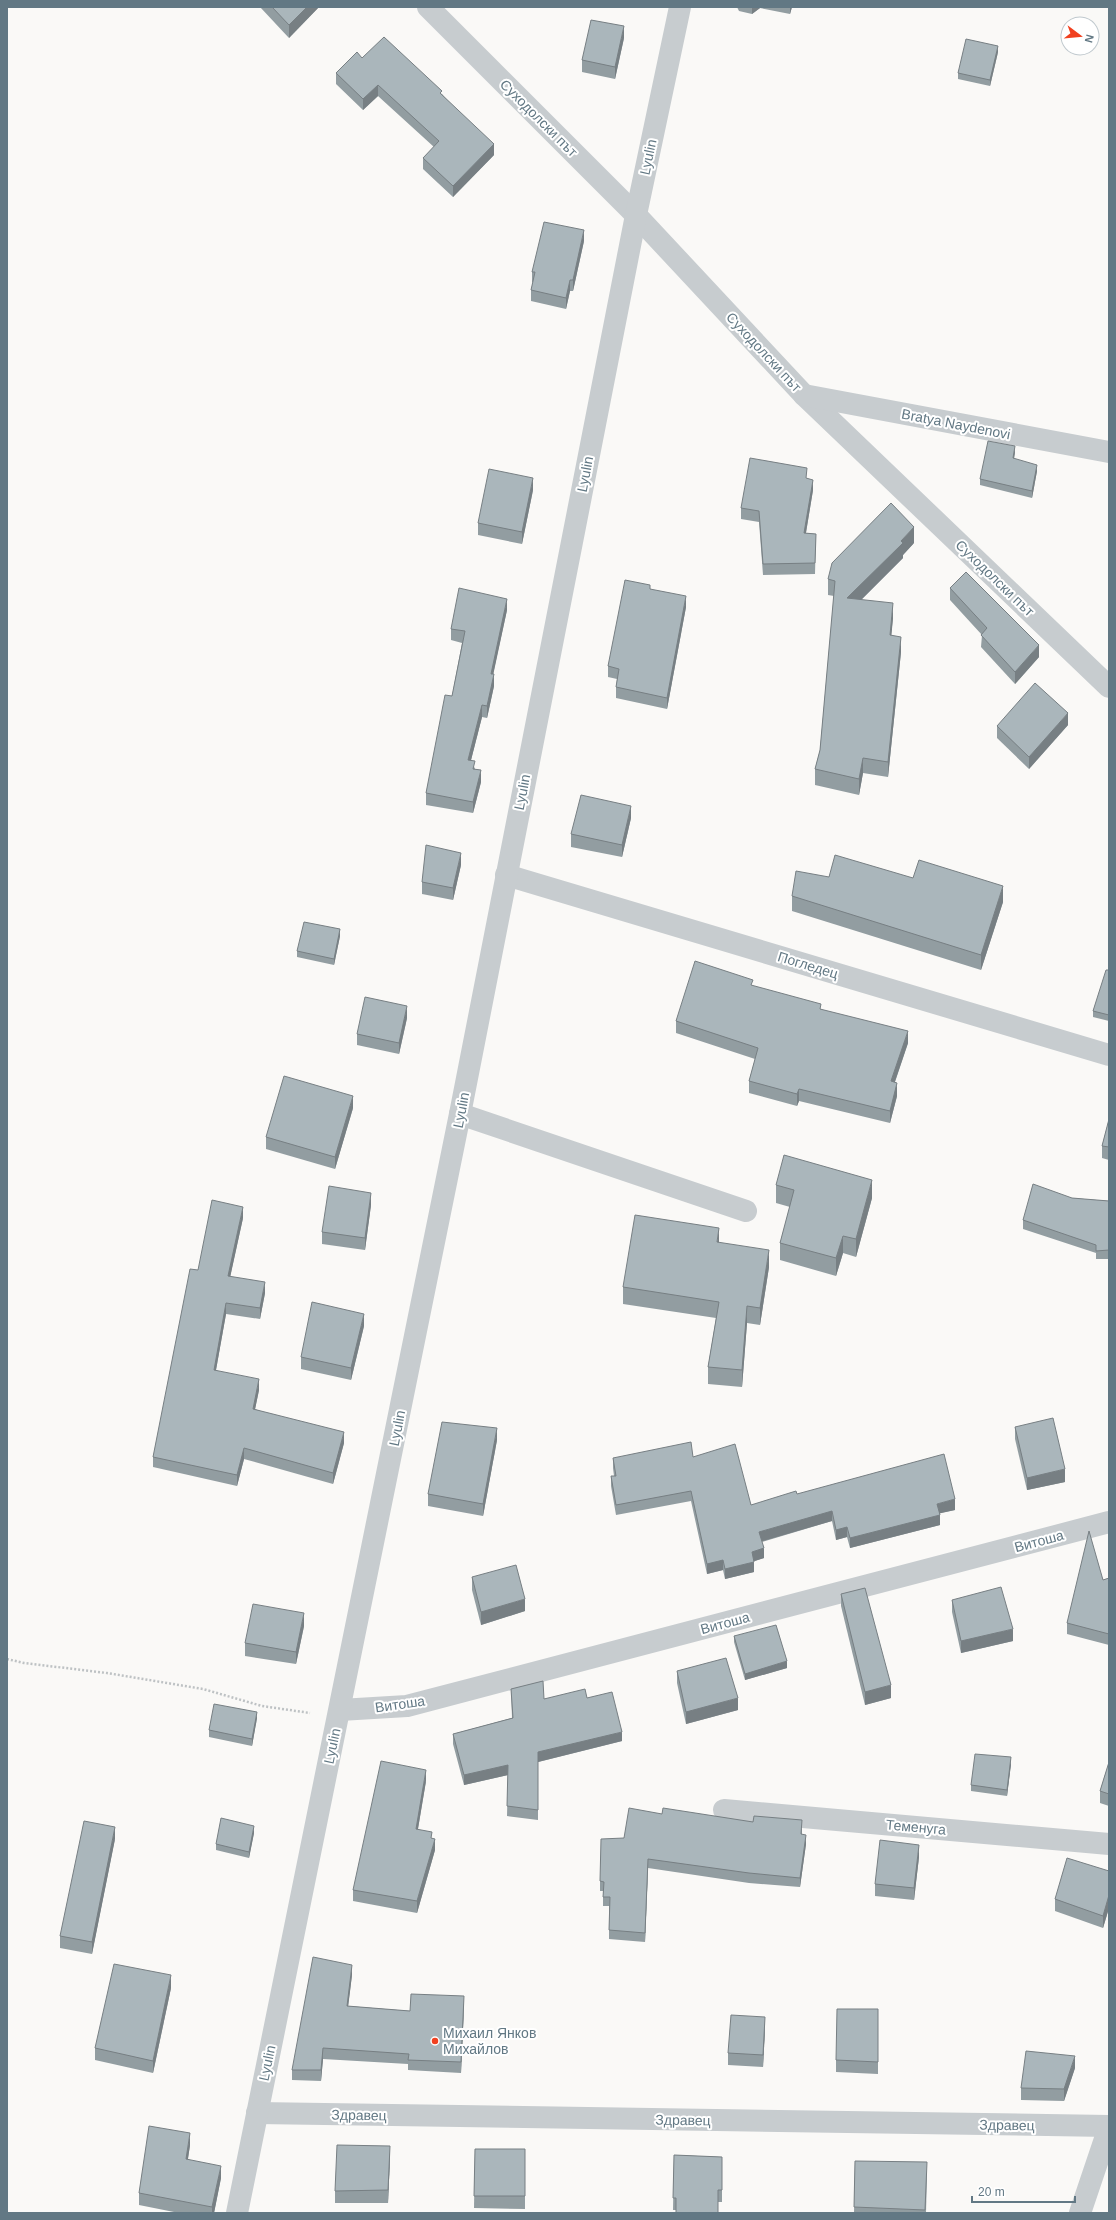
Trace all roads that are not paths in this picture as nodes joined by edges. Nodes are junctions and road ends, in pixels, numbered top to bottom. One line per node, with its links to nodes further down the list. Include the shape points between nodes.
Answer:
1 (428, 7): 3 (street, Суходолски път)
2 (680, 7): 3 (street, Lyulin)
3 (636, 215): 4 (street, Суходолски път); 7 (street, Lyulin)
4 (804, 395): 5 (street, Bratya Naydenovi); 6 (street, Суходолски път)
5 (1109, 452)
6 (1109, 687)
7 (506, 875): 8 (street, Погледец); 9 (street, Lyulin)
8 (1109, 1055)
9 (460, 1114): 10 (street); 12 (street, Lyulin)
10 (746, 1211)
11 (1109, 1522): 12 (street, Витоша, via 407,1706)
12 (339, 1713): 15 (street, Lyulin)
13 (724, 1810): 14 (street, Теменуга)
14 (1109, 1844)
15 (256, 2113): 16 (street, Здравец); 17 (street, Lyulin)
16 (1109, 2126): 18 (street)
17 (237, 2213)
18 (1080, 2213)

